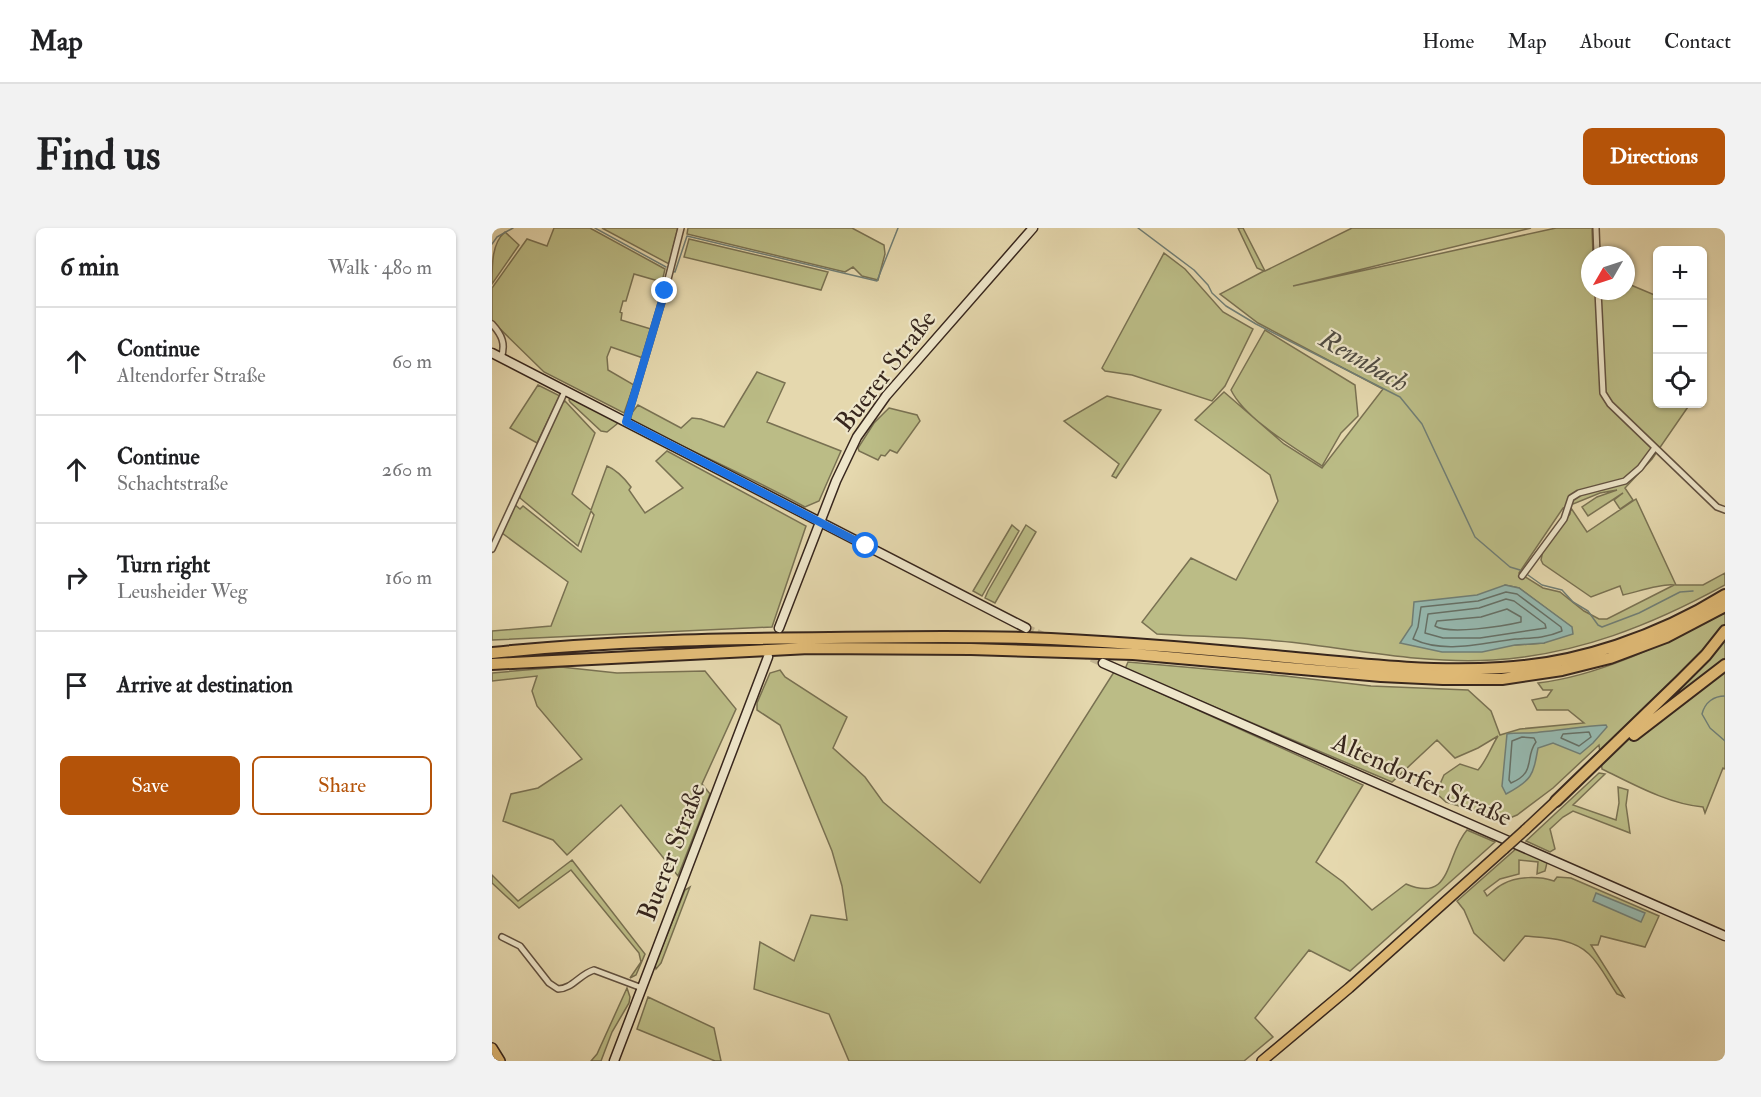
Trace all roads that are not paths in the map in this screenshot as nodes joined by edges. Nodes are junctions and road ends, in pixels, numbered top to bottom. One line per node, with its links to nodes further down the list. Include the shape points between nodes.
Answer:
1 (681, 228): 9 (street)
2 (1033, 228): 12 (street, Buerer Straße, via 867,421 846,456)
3 (1596, 228): 4 (street)
4 (1597, 246)
5 (1598, 300): 10 (street, via 1603,393)
6 (492, 324): 7 (street, via 504,345)
7 (496, 356): 8 (street)
8 (565, 391): 9 (street); 13 (street)
9 (626, 422): 12 (street)
10 (1654, 449): 11 (street); 14 (street, via 1624,481 1571,498 1564,519)
11 (1725, 510)
12 (821, 523): 17 (street, Buerer Straße); 18 (street)
13 (492, 549)
14 (1522, 576)
15 (1725, 595): 20 (highway, via 1660,628 1605,649 1500,669 1380,665 1024,638 702,639 594,644)
16 (1725, 606): 20 (highway, via 1673,633 1610,658 1502,679 1391,676 1132,654 971,649 809,648)
17 (779, 628)
18 (1026, 628)
19 (1725, 632): 24 (highway)
20 (493, 655)
21 (768, 657): 27 (street, Buerer Straße)
22 (1102, 663): 25 (street, Altendorfer Straße)
23 (1725, 665): 24 (highway)
24 (1556, 801): 31 (main road, bridge)
25 (1725, 936)
26 (502, 937): 27 (street, via 520,946 558,989 594,970)
27 (642, 988): 30 (street, Buerer Straße)
28 (492, 1048): 29 (main road)
29 (500, 1061)
30 (614, 1061)
31 (1262, 1061)

